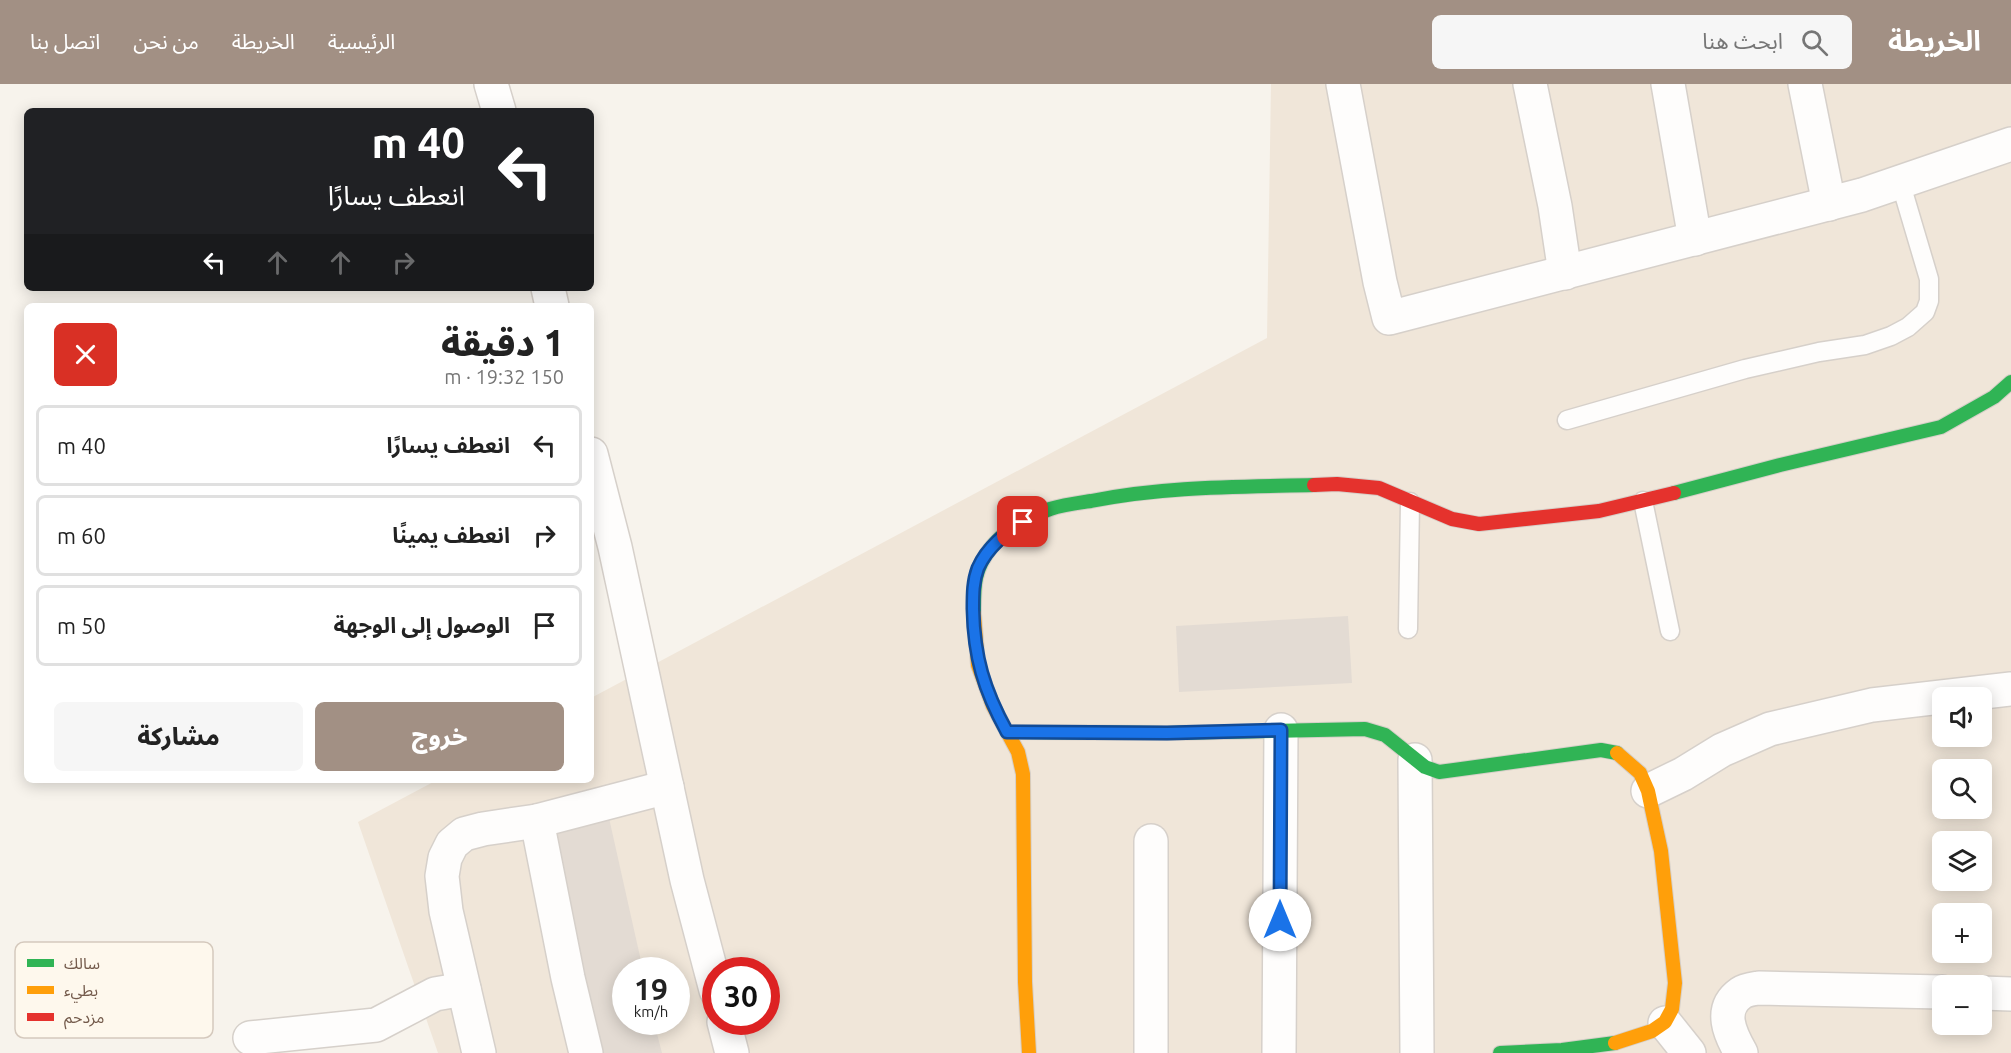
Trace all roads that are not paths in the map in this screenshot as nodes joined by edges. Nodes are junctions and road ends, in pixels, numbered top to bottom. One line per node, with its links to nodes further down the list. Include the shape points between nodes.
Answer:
1 (491, 84): 6 (street)
2 (1343, 84): 11 (street, via 1389,318)
3 (1530, 84): 11 (street)
4 (1668, 84): 10 (street)
5 (1805, 84): 9 (street)
6 (498, 108)
7 (2011, 144): 8 (street)
8 (1900, 181): 9 (street); 13 (lane, via 1929,279 1925,312 1908,327 1865,345 1745,369)
9 (1829, 204): 10 (street)
10 (1695, 239): 11 (street)
11 (1565, 273)
12 (2011, 382): 15 (street, via 1994,397 1941,427)
13 (1567, 420)
14 (594, 466): 23 (street)
15 (1643, 501): 16 (street, via 1599,511 1479,524 1452,519); 18 (lane)
16 (1410, 502): 17 (lane); 21 (street, via 1379,488 1337,484 1203,488 1130,493 1050,509 1023,522 990,548 974,580 978,665)
17 (1408, 629)
18 (1670, 631)
19 (2011, 689): 24 (street, via 1872,705 1770,729 1722,750)
20 (1281, 730): 21 (street); 22 (street, via 1365,729 1385,735); 41 (street)
21 (1007, 732): 39 (street, via 1018,752 1023,774)
22 (1415, 760): 24 (street, via 1439,772 1601,750 1619,753 1640,773); 42 (street)
23 (667, 787): 25 (street); 27 (street)
24 (1648, 791): 32 (street, via 1661,851 1675,983 1671,1013)
25 (537, 820): 28 (street, via 464,834 452,844 445,858 442,876 446,910); 37 (street)
26 (1151, 841): 40 (street)
27 (707, 957)
28 (464, 989): 34 (street, via 435,994 376,1025); 36 (street)
29 (1932, 992): 45 (street, via 1759,988 1742,993 1729,1006 1727,1023)
30 (1992, 993): 31 (street)
31 (2011, 994)
32 (1665, 1023): 35 (street, via 1642,1036); 44 (street)
33 (727, 1035): 38 (street)
34 (250, 1038)
35 (1579, 1051): 43 (street)
36 (479, 1053)
37 (586, 1053)
38 (732, 1053)
39 (1029, 1053)
40 (1150, 1053)
41 (1279, 1053)
42 (1418, 1053)
43 (1500, 1053)
44 (1689, 1053)
45 (1741, 1053)

